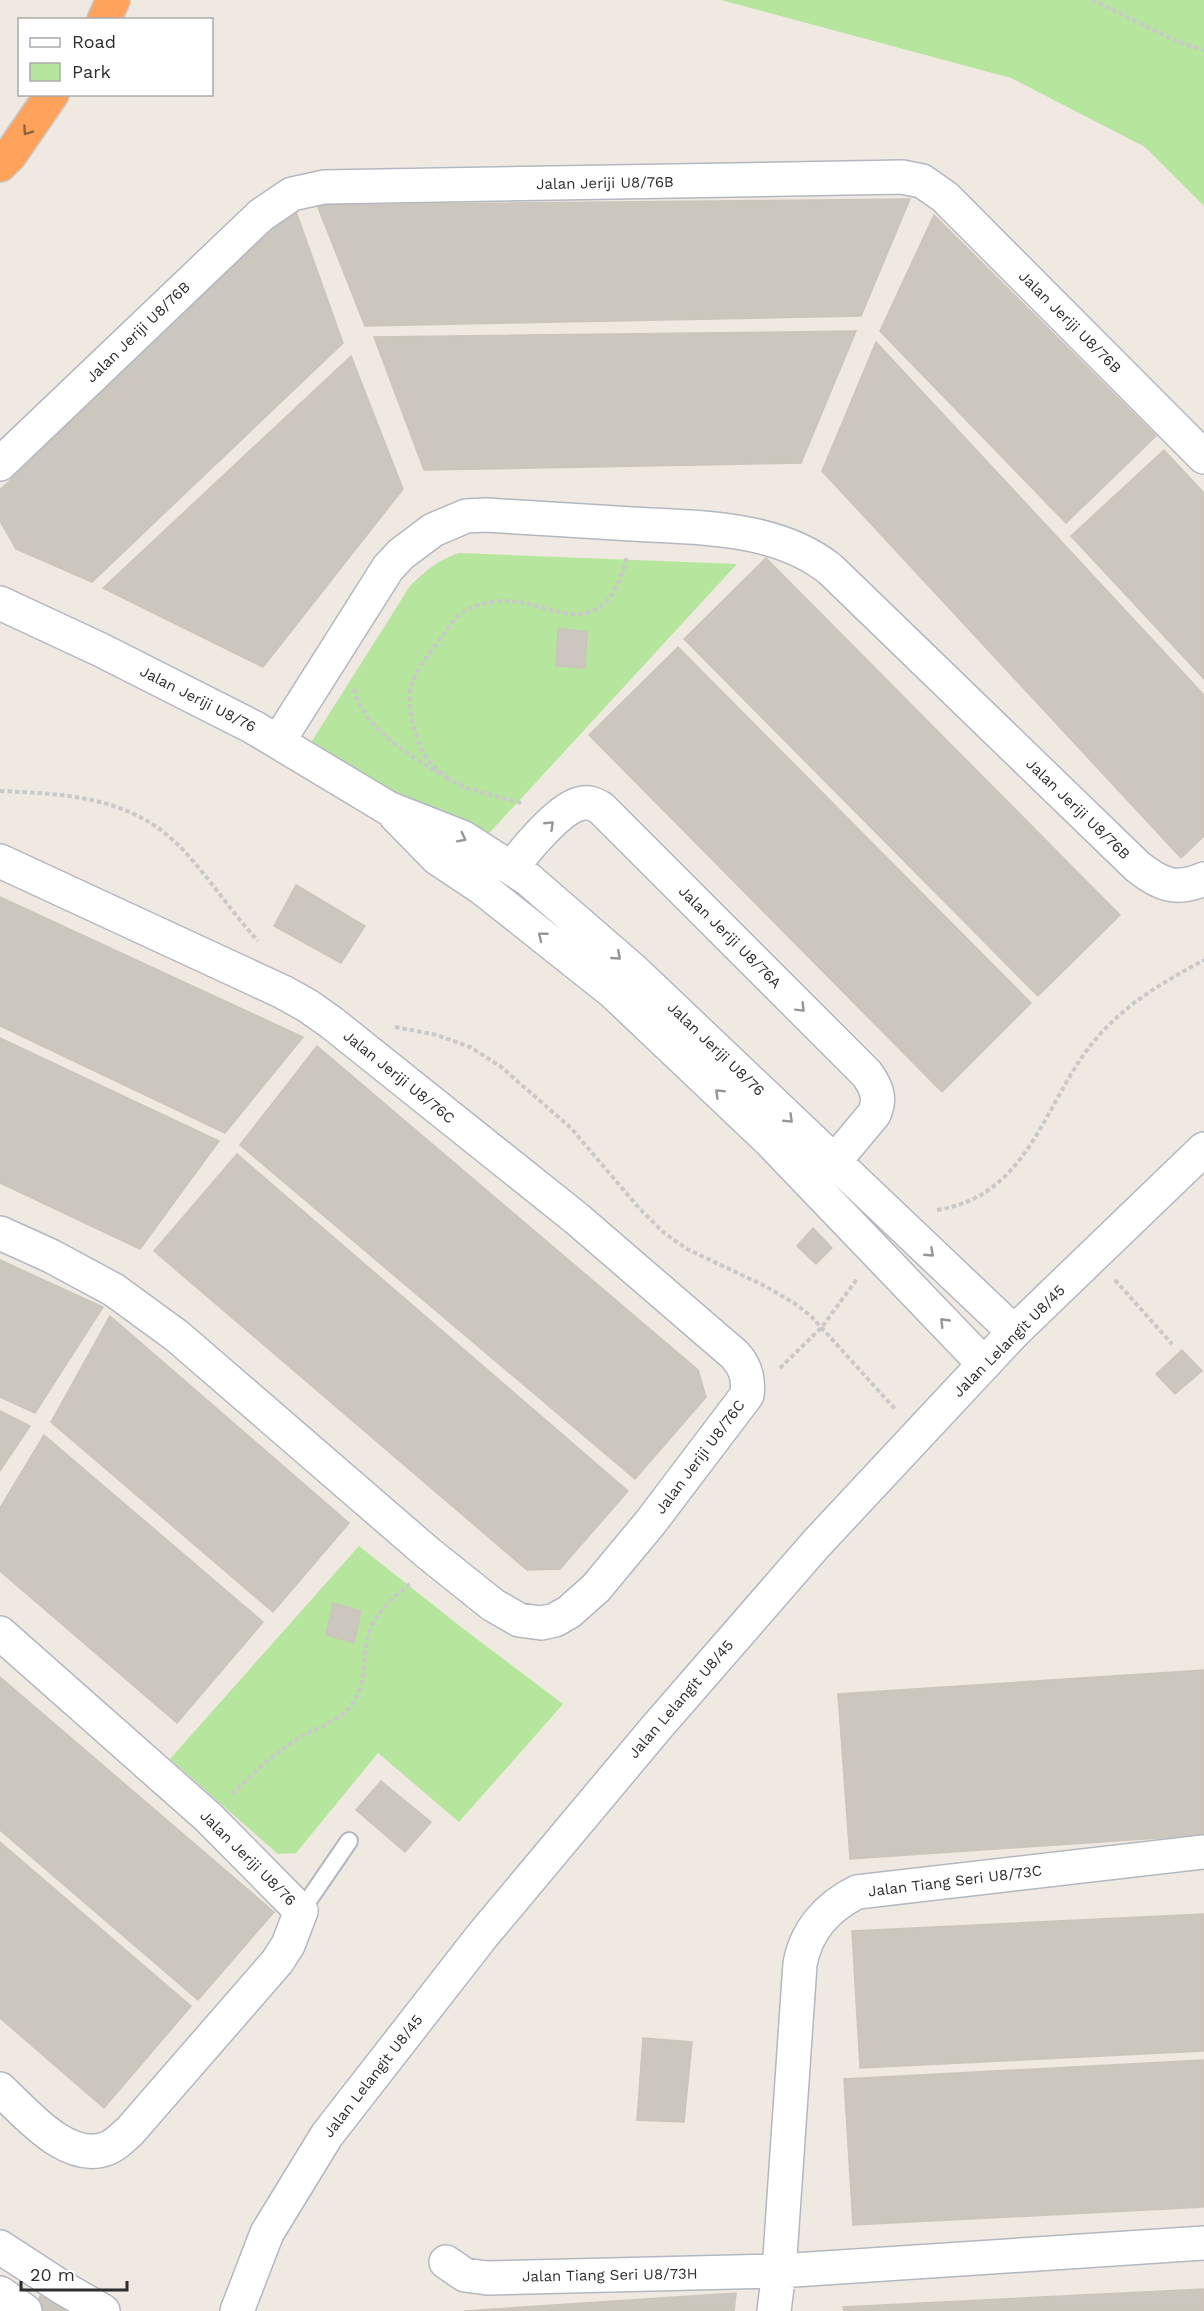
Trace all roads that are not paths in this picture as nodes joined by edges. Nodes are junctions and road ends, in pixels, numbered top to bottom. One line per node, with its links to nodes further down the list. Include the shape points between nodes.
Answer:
1 (113, 0): 2 (highway)
2 (105, 18)
3 (51, 96): 4 (highway, one-way to 4)
4 (0, 165)
5 (1204, 456): 6 (street, Jalan Jeriji U8/76B, via 945,196 922,181 902,177 324,188 292,194 261,215)
6 (0, 464)
7 (0, 603): 8 (street, Jalan Jeriji U8/76, via 101,650)
8 (278, 742): 9 (street, Jalan Jeriji U8/76); 12 (street, Jalan Jeriji U8/76B, via 388,568 417,541 452,521 486,515 751,534 800,549 830,569 1138,867 1177,886)
9 (388, 808): 11 (street, Jalan Jeriji U8/76, one-way to 11, via 462,837); 17 (street, Jalan Jeriji U8/76, one-way to 9, via 770,1141 613,992 482,888 437,858)
10 (0, 861): 15 (street, Jalan Jeriji U8/76C, via 283,992 332,1023 576,1218 735,1355 746,1373 747,1395 596,1588 555,1620 519,1620 437,1560 177,1336 114,1290)
11 (512, 868): 14 (street, Jalan Jeriji U8/76, one-way to 14, via 633,969); 14 (street, Jalan Jeriji U8/76A, one-way to 14, via 558,817 576,804 601,808 867,1074 878,1093 878,1105 867,1125)
12 (1204, 879)
13 (1204, 1149): 16 (street, Jalan Lelangit U8/45)
14 (834, 1162): 16 (street, Jalan Jeriji U8/76, one-way to 16)
15 (0, 1233)
16 (1014, 1332): 17 (street, Jalan Lelangit U8/45)
17 (984, 1364): 30 (street, Jalan Lelangit U8/45, via 816,1544 482,1935 327,2135 267,2234)
18 (0, 1633): 21 (street, Jalan Jeriji U8/76, via 208,1817)
19 (349, 1841): 21 (lane)
20 (1204, 1852): 26 (street, Jalan Tiang Seri U8/73C, via 857,1892 826,1914 807,1938 800,1964)
21 (301, 1911): 22 (street, Jalan Jeriji U8/76, via 288,1945 265,1977 130,2131 109,2148 81,2151 68,2146 51,2136)
22 (0, 2089)
23 (1204, 2243): 26 (street)
24 (0, 2247): 29 (street)
25 (446, 2262): 26 (street, Jalan Tiang Seri U8/73H, via 465,2275 487,2278)
26 (779, 2271): 31 (street, Jalan Tiang Seri U8/73C)
27 (0, 2293): 28 (street)
28 (25, 2311)
29 (103, 2311)
30 (237, 2311)
31 (774, 2311)

